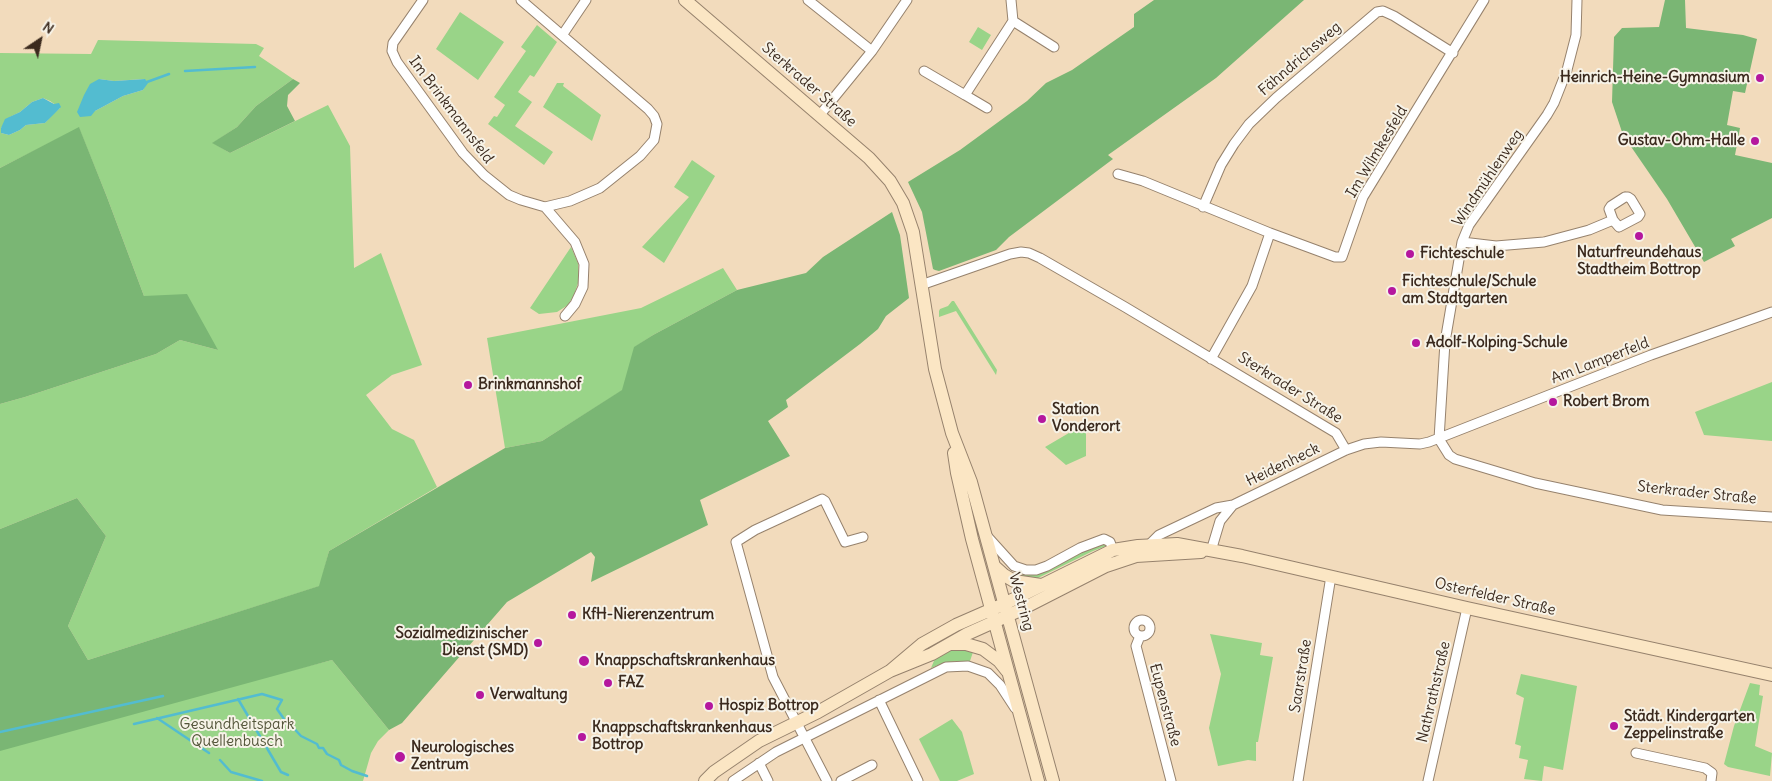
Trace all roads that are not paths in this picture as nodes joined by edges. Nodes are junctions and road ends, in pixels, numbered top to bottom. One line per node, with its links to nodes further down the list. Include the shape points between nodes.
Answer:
1 (423, 0): 22 (street, Im Brinkmannsfeld, via 393,43 392,52 397,62 463,153 484,176 509,196)
2 (521, 0): 11 (street, Im Brinkmannsfeld)
3 (586, 0): 11 (street)
4 (685, 0): 18 (main road, Sterkrader Straße)
5 (808, 0): 13 (street)
6 (907, 0): 13 (street)
7 (1010, 0): 10 (street)
8 (1484, 0): 14 (street, Im Wilmkesfeld)
9 (1578, 0): 25 (street, Windmühlenweg, via 1576,35 1554,103 1469,224)
10 (1013, 21): 12 (street); 16 (street)
11 (562, 34): 22 (street, Im Brinkmannsfeld, via 648,109 654,116 657,131 654,140 640,156 600,188)
12 (1054, 47)
13 (872, 51): 18 (street)
14 (1453, 53): 21 (street, Fähndrichsweg, via 1394,16 1377,12 1249,124 1221,165); 24 (street, Im Wilmkesfeld, via 1363,197 1342,256 1335,257)
15 (924, 71): 16 (street)
16 (965, 95): 17 (street)
17 (987, 108)
18 (819, 116): 20 (main road, Sterkrader Straße, via 869,158 890,181)
19 (1118, 174): 21 (street, Im Wilmkesfeld)
20 (903, 203): 26 (main road, Westring, via 913,232)
21 (1203, 206): 24 (street, Im Wilmkesfeld)
22 (545, 207): 28 (street, via 575,242 584,264 584,287)
23 (1612, 220): 25 (street, via 1582,233 1544,242 1496,246)
24 (1270, 233): 29 (street, via 1252,286)
25 (1462, 242): 31 (street, Windmühlenweg, via 1445,342)
26 (921, 281): 29 (street, Sterkrader Straße, via 1010,254 1029,253); 30 (main road, Westring, via 932,356)
27 (1772, 312): 31 (street, Am Lamperfeld, via 1651,355)
28 (565, 316)
29 (1211, 359): 32 (street, Sterkrader Straße, via 1336,433)
30 (952, 433): 35 (main road, Westring, via 971,482); 45 (main road, Westring, via 957,473)
31 (1439, 439): 32 (street, via 1420,444 1372,443); 34 (street, Sterkrader Straße, via 1455,459 1536,484 1662,510)
32 (1346, 450): 33 (street, Heidenheck)
33 (1233, 505): 37 (street, Heidenheck, via 1216,508 1159,535); 39 (street, Heidenheck, via 1220,521)
34 (1772, 517)
35 (985, 534): 38 (street, via 1014,566 1026,570 1036,570 1104,539 1110,542); 40 (main road, Westring)
36 (863, 537): 55 (street, via 845,542 822,499 750,532 736,542 773,677)
37 (1149, 545): 38 (main road, Osterfelder Straße); 39 (main road, Osterfelder Straße, via 1177,544)
38 (1113, 550): 42 (main road, Osterfelder Straße)
39 (1211, 551): 41 (main road, Osterfelder Straße); 44 (main road, Osterfelder Straße, via 1136,556)
40 (994, 566): 42 (main road, via 1014,581); 44 (main road, Westring)
41 (1331, 576): 43 (main road, Osterfelder Straße); 69 (street, Saarstraße)
42 (1043, 585): 44 (main road, Osterfelder Straße)
43 (1467, 608): 51 (main road, Osterfelder Straße); 70 (street, Nathrathstraße)
44 (1006, 610): 45 (main road, Osterfelder Straße); 67 (main road, Westring)
45 (992, 615): 47 (main road, Osterfelder Straße); 49 (main road, Osterfelder Straße, via 956,625 928,641); 50 (main road, Westring)
46 (1140, 636): 68 (street, Eupenstraße, via 1136,646)
47 (949, 644): 48 (main road, Osterfelder Straße); 50 (main road, via 983,649)
48 (932, 654): 49 (main road, Osterfelder Straße); 52 (street)
49 (890, 671): 55 (main road, Osterfelder Straße)
50 (1008, 673): 54 (main road, Westring)
51 (1772, 675)
52 (926, 676): 53 (street); 54 (street, via 946,667 980,669 1000,685)
53 (879, 700): 56 (street); 65 (street)
54 (1018, 713): 66 (main road, Westring)
55 (796, 722): 56 (street); 60 (main road, Osterfelder Straße, via 746,748)
56 (805, 737): 58 (street); 63 (street)
57 (1636, 753): 71 (street, via 1705,768 1712,773)
58 (759, 763): 61 (street); 62 (street)
59 (872, 765): 64 (street)
60 (705, 781)
61 (733, 781)
62 (768, 781)
63 (827, 781)
64 (841, 781)
65 (918, 781)
66 (1038, 781)
67 (1053, 781)
68 (1171, 781)
69 (1298, 781)
70 (1428, 781)
71 (1711, 781)

